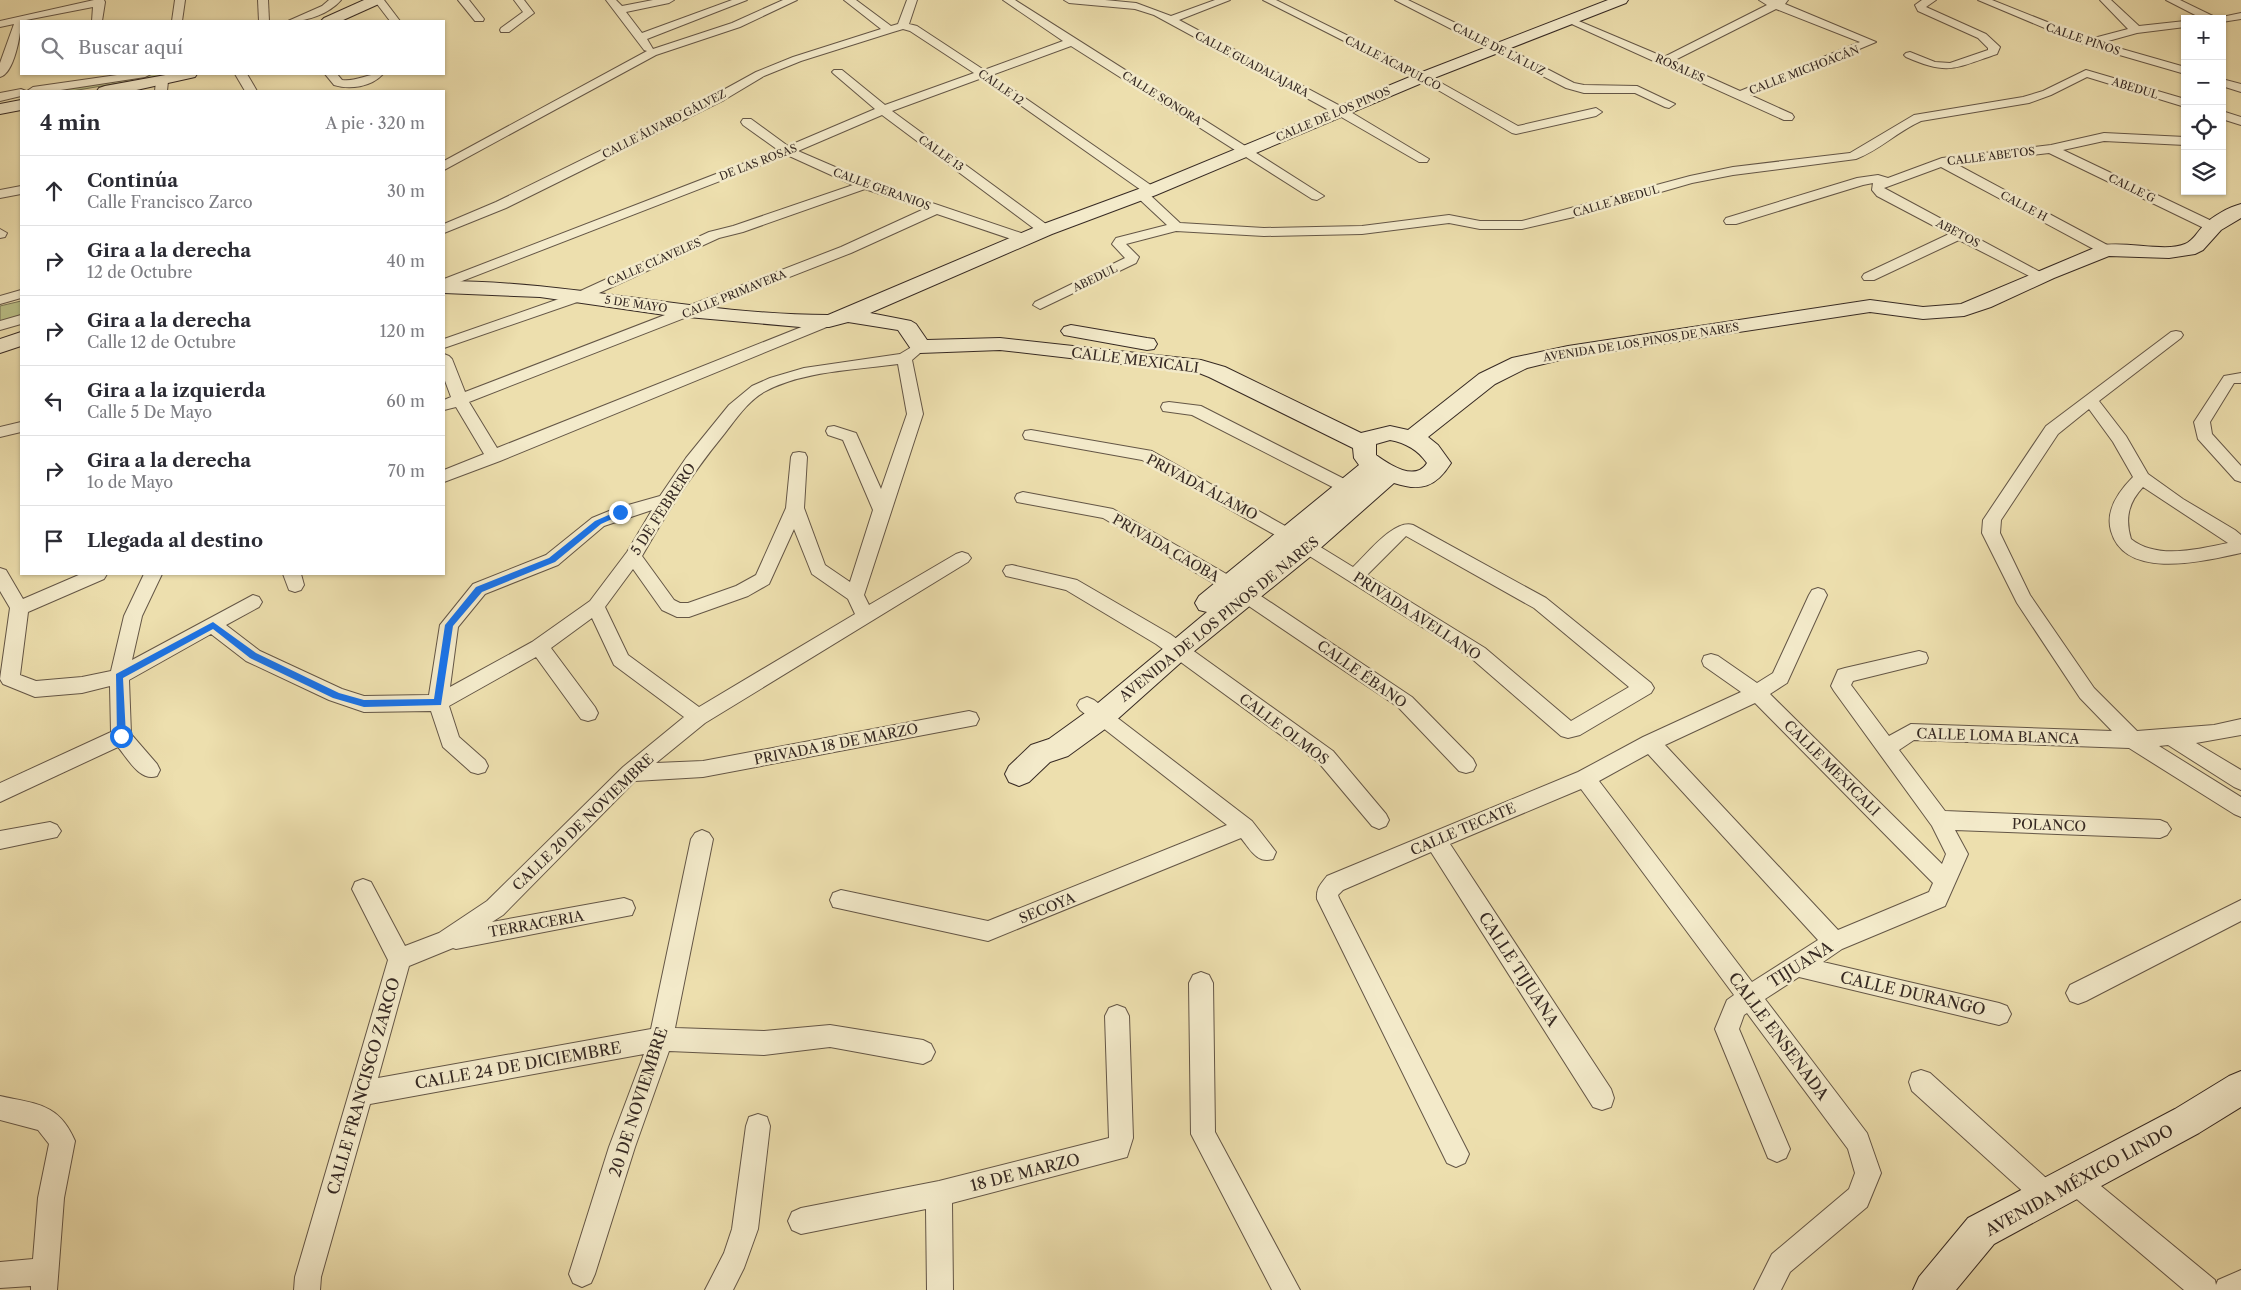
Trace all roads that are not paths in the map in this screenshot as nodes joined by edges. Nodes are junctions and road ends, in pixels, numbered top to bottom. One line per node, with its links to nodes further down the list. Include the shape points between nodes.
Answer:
1 (180, 0): 38 (street)
2 (263, 0): 39 (street)
3 (336, 0): 31 (street)
4 (376, 0): 31 (street)
5 (380, 0): 41 (street)
6 (463, 0): 35 (street)
7 (519, 0): 48 (street, via 529,13)
8 (611, 0): 29 (street)
9 (669, 0): 29 (street)
10 (742, 0): 51 (street)
11 (792, 0): 55 (street, via 736,25)
12 (849, 0): 49 (street)
13 (912, 0): 47 (street)
14 (1008, 0): 52 (street, CALLE SONORA)
15 (1069, 0): 30 (street, CALLE GUADALAJARA, via 1136,6)
16 (1198, 0): 30 (street)
17 (1225, 0): 42 (street)
18 (1268, 0): 68 (street, CALLE ACAPULCO)
19 (1400, 0): 54 (street, CALLE DE LA LUZ)
20 (1764, 0): 28 (street, CALLE MICHOACÁN)
21 (1786, 0): 28 (street)
22 (1930, 0): 56 (street, via 1920,5 1922,9 1982,36 1994,47 1993,52 1951,66 1933,65)
23 (1983, 0): 53 (street, CALLE PINOS)
24 (2105, 0): 50 (street)
25 (2171, 0): 32 (street)
26 (100, 1): 36 (street); 37 (street)
27 (1618, 1): 44 (street, CALLE DE LOS PINOS)
28 (1775, 5): 57 (street); 77 (street, CALLE MICHOACÁN, via 1870,42)
29 (620, 10): 51 (street)
30 (1158, 13): 42 (street, CALLE GUADALAJARA)
31 (327, 14): 40 (street)
32 (2203, 15)
33 (2241, 16): 34 (street)
34 (2226, 18)
35 (479, 19)
36 (24, 20)
37 (97, 20)
38 (177, 20)
39 (264, 20)
40 (298, 20)
41 (394, 20)
42 (1169, 20): 84 (street, CALLE GUADALAJARA)
43 (20, 21): 45 (street); 61 (street)
44 (1570, 21): 54 (street, CALLE DE LOS PINOS); 57 (street, ROSALES)
45 (0, 24)
46 (2181, 24): 50 (street)
47 (903, 26): 49 (street); 62 (street, CALLE 12, via 912,28)
48 (504, 30)
49 (889, 30): 109 (street, CALLE ÁLVARO GÁLVEZ, via 760,74 501,205)
50 (2136, 30): 53 (street)
51 (640, 38): 55 (street)
52 (1072, 42): 62 (street, DE LAS ROSAS); 93 (street, CALLE SONORA)
53 (2089, 43): 58 (street, CALLE PINOS)
54 (1499, 48): 68 (street, CALLE DE LOS PINOS); 80 (street, CALLE DE LA LUZ, via 1570,86 1637,90)
55 (652, 53): 97 (street)
56 (1910, 56)
57 (1664, 60): 77 (street, ROSALES)
58 (2181, 70)
59 (838, 72): 83 (street, CALLE 13)
60 (2086, 73): 79 (street, ABEDUL); 107 (street, CALLE ABEDUL, via 2047,93 2025,100 1911,120 1857,154 1690,180 1522,225 1480,225 1442,220 1362,230 1264,232)
61 (0, 74)
62 (983, 74): 83 (street, DE LAS ROSAS); 101 (street, CALLE 12)
63 (130, 75): 69 (street)
64 (187, 75): 71 (street)
65 (243, 75): 75 (street)
66 (332, 75): 67 (street, via 338,83 351,85)
67 (375, 75)
68 (1423, 77): 84 (street, CALLE DE LOS PINOS); 90 (street, CALLE ACAPULCO)
69 (89, 78): 73 (street)
70 (2226, 83): 72 (street)
71 (162, 86): 74 (street)
72 (2241, 88)
73 (37, 90)
74 (116, 90)
75 (250, 90)
76 (20, 93): 78 (street)
77 (1741, 95): 87 (street, ROSALES)
78 (0, 97)
79 (2181, 102)
80 (1669, 104)
81 (20, 105): 82 (street)
82 (0, 109)
83 (883, 110): 94 (street, DE LAS ROSAS); 110 (street, CALLE 13)
84 (1340, 111): 93 (street, CALLE DE LOS PINOS); 95 (street, CALLE GUADALAJARA)
85 (1596, 112): 90 (street)
86 (2226, 116): 88 (street)
87 (1788, 117)
88 (2241, 120)
89 (747, 122): 94 (street, CALLE GERANIOS)
90 (1516, 130)
91 (2181, 141): 92 (street, via 2104,138)
92 (2052, 149): 96 (street, CALLE ABETOS); 108 (street, CALLE G)
93 (1247, 150): 101 (street, CALLE DE LOS PINOS); 103 (street, CALLE SONORA)
94 (787, 151): 98 (street, CALLE GERANIOS); 116 (street, DE LAS ROSAS)
95 (1423, 158)
96 (1942, 162): 99 (street, CALLE ABETOS); 113 (street, CALLE H)
97 (445, 165)
98 (865, 185): 104 (street, CALLE GERANIOS); 119 (street, CALLE CLAVELES, via 714,235)
99 (1883, 186): 106 (street, via 1878,179 1862,181); 111 (street, ABETOS)
100 (20, 190): 102 (street)
101 (1146, 193): 107 (street); 110 (street, CALLE DE LOS PINOS)
102 (0, 194)
103 (1317, 196)
104 (936, 209): 112 (street, CALLE GERANIOS); 122 (street, CALLE PRIMAVERA, via 846,250)
105 (2241, 210): 108 (street, AVENIDA DE LOS PINOS DE NARES)
106 (1731, 222)
107 (1176, 227): 121 (street, ABEDUL, via 1121,242 1119,244 1132,257 1131,260)
108 (2213, 227): 113 (street, AVENIDA DE LOS PINOS DE NARES, via 2189,250)
109 (445, 229)
110 (1046, 230): 112 (street, CALLE DE LOS PINOS)
111 (1961, 234): 114 (street); 115 (street, ABETOS)
112 (1025, 239): 125 (street, CALLE DE LOS PINOS)
113 (2106, 250): 115 (street, AVENIDA DE LOS PINOS DE NARES)
114 (1869, 277)
115 (2039, 277): 123 (street, AVENIDA DE LOS PINOS DE NARES, via 1975,307 1946,312)
116 (445, 284)
117 (445, 288): 119 (street, 5 DE MAYO)
118 (20, 294): 120 (street)
119 (581, 296): 122 (street, 5 DE MAYO); 130 (street, CALLE CLAVELES)
120 (0, 300)
121 (1040, 305)
122 (693, 310): 125 (street, 5 DE MAYO, via 800,322); 135 (street, CALLE PRIMAVERA)
123 (1892, 310): 143 (street, AVENIDA DE LOS PINOS DE NARES, via 1881,316 1572,355 1492,384)
124 (20, 319): 126 (street)
125 (838, 319): 132 (street, via 904,325 909,328); 145 (street)
126 (0, 326)
127 (1070, 331): 144 (street, CALLE MEXICALI, via 1227,360)
128 (2176, 335): 136 (street)
129 (20, 338): 131 (street)
130 (445, 344)
131 (0, 347)
132 (912, 352): 144 (street, CALLE MEXICALI, via 1000,344 1201,366); 152 (street, 5 DE FEBRERO, via 804,373 757,389 735,409); 154 (street, via 915,414)
133 (445, 362): 135 (street)
134 (2241, 378): 148 (street, via 2229,379 2202,422 2204,435)
135 (460, 400): 137 (street, CALLE PRIMAVERA); 145 (street)
136 (2091, 401): 149 (street, via 2120,440); 186 (street, via 2052,430 1992,520 1991,533 2023,598 2087,693)
137 (445, 404)
138 (1169, 407): 150 (street, via 1194,410)
139 (20, 427): 141 (street)
140 (834, 431): 154 (street, via 850,437)
141 (0, 432)
142 (1031, 435): 156 (street, PRIVADA ÁLAMO, via 1146,455)
143 (1419, 442): 144 (street, via 1390,433); 144 (street, via 1434,453 1439,463 1426,478 1414,480)
144 (1377, 454): 150 (street, AVENIDA DE LOS PINOS DE NARES)
145 (494, 457): 147 (street)
146 (799, 457): 153 (street)
147 (445, 476)
148 (2241, 476)
149 (2142, 478): 155 (street); 155 (street, via 2124,497 2118,518 2119,533 2133,550 2146,556 2186,557)
150 (1357, 492): 156 (street, AVENIDA DE LOS PINOS DE NARES)
151 (1023, 498): 164 (street, PRIVADA CAOBA, via 1107,513)
152 (666, 500): 157 (street, 5 DE FEBRERO); 178 (street, via 620,512 598,522 552,560 479,590 449,625)
153 (795, 508): 157 (street, via 763,579 742,591 689,610 677,610 668,605); 165 (street, via 818,569)
154 (882, 510): 165 (street)
155 (2238, 539)
156 (1299, 541): 163 (street, PRIVADA AVELLANO); 164 (street, AVENIDA DE LOS PINOS DE NARES)
157 (633, 556): 168 (street, 5 DE FEBRERO)
158 (962, 558): 170 (street, CALLE 20 DE NOVIEMBRE)
159 (1012, 571): 172 (street, via 1071,585)
160 (0, 575): 169 (street)
161 (96, 575): 169 (street)
162 (153, 575): 176 (street, via 133,616)
163 (1355, 576): 163 (street, PRIVADA AVELLANO, via 1478,653 1568,730 1644,688 1540,603 1406,530)
164 (1239, 590): 172 (street, AVENIDA DE LOS PINOS DE NARES); 189 (street, CALLE ÉBANO, via 1404,702)
165 (855, 595): 170 (street)
166 (1818, 595): 177 (street, CALLE TECATE, via 1780,678)
167 (254, 602): 171 (street)
168 (596, 606): 173 (street, 5 DE FEBRERO); 181 (street, via 621,660)
169 (19, 608): 176 (street, via 10,679 35,689 82,685)
170 (866, 617): 181 (street, CALLE 20 DE NOVIEMBRE)
171 (213, 625): 176 (street); 178 (street, via 253,656 336,695 364,704)
172 (1170, 644): 179 (street, AVENIDA DE LOS PINOS DE NARES); 198 (street, CALLE OLMOS, via 1326,758)
173 (539, 647): 178 (street, 5 DE FEBRERO); 180 (street)
174 (1918, 658): 188 (street, via 1845,675 1841,686)
175 (1711, 662): 177 (street, CALLE MEXICALI)
176 (119, 676): 184 (street)
177 (1757, 693): 187 (street, CALLE TECATE); 207 (street, CALLE MEXICALI)
178 (438, 702): 190 (street, via 450,741)
179 (1094, 710): 193 (street, AVENIDA DE LOS PINOS DE NARES, via 1058,748 1041,753); 200 (street)
180 (588, 713)
181 (698, 717): 192 (street, CALLE 20 DE NOVIEMBRE)
182 (969, 719): 192 (street, PRIVADA 18 DE MARZO, via 703,770)
183 (2241, 726): 185 (street, CALLE LOMA BLANCA, via 2214,733)
184 (121, 736): 191 (street); 196 (street)
185 (2171, 737): 186 (street, CALLE LOMA BLANCA); 195 (street)
186 (2134, 740): 188 (street, CALLE LOMA BLANCA, via 1911,732); 197 (street)
187 (1650, 744): 194 (street, CALLE TECATE); 213 (street)
188 (1887, 747): 199 (street)
189 (1466, 765)
190 (478, 766)
191 (150, 770)
192 (630, 773): 212 (street, CALLE 20 DE NOVIEMBRE, via 495,908)
193 (1019, 774)
194 (1585, 778): 205 (street, CALLE TECATE); 218 (street, CALLE ENSENADA)
195 (2241, 781)
196 (0, 793)
197 (2241, 808)
198 (1379, 820)
199 (1939, 820): 201 (street, POLANCO); 207 (street, TIJUANA, via 1957,854)
200 (1245, 827): 206 (street); 209 (street, SECOYA, via 988,931)
201 (2160, 829)
202 (50, 831): 204 (street)
203 (702, 839): 221 (street, 20 DE NOVIEMBRE)
204 (0, 840)
205 (1436, 840): 226 (street, CALLE TIJUANA); 230 (street, CALLE TECATE, via 1335,883 1327,892)
206 (1264, 852)
207 (1946, 882): 213 (street, TIJUANA, via 1937,898)
208 (363, 889): 214 (street, CALLE FRANCISCO ZARCO)
209 (841, 900)
210 (624, 908): 212 (street, TERRACERIA)
211 (2241, 910): 217 (street)
212 (447, 940): 214 (street, CALLE 20 DE NOVIEMBRE)
213 (1834, 942): 215 (street, TIJUANA)
214 (400, 959): 225 (street, CALLE FRANCISCO ZARCO)
215 (1797, 966): 218 (street, TIJUANA); 219 (street, CALLE DURANGO)
216 (1201, 982): 241 (street, via 1203,1134)
217 (2078, 993)
218 (1750, 996): 229 (street, TIJUANA, via 1734,1008 1727,1029); 242 (street, CALLE ENSENADA, via 1858,1142 1868,1173 1858,1198 1781,1263)
219 (1999, 1014)
220 (1117, 1016): 232 (street, 18 DE MARZO, via 1121,1138 1118,1148)
221 (661, 1039): 222 (street, CALLE 24 DE DICIEMBRE, via 764,1043 830,1036); 225 (street, CALLE 24 DE DICIEMBRE); 234 (street, 20 DE NOVIEMBRE, via 622,1146)
222 (923, 1052)
223 (1921, 1082): 231 (street)
224 (2241, 1088): 231 (street, AVENIDA MÉXICO LINDO)
225 (362, 1093): 238 (street, CALLE FRANCISCO ZARCO, via 308,1276)
226 (1602, 1098)
227 (0, 1108): 236 (street, via 45,1119 62,1140 52,1198)
228 (758, 1126): 239 (street, via 745,1229 735,1259)
229 (1777, 1149)
230 (1456, 1154)
231 (2061, 1188): 243 (street, AVENIDA MÉXICO LINDO, via 1981,1231); 244 (street)
232 (939, 1194): 233 (street, 18 DE MARZO); 240 (street)
233 (801, 1221)
234 (582, 1274)
235 (0, 1275): 236 (street)
236 (45, 1281)
237 (2241, 1283): 245 (street)
238 (307, 1290)
239 (718, 1290)
240 (940, 1290)
241 (1287, 1290)
242 (1767, 1290)
243 (1932, 1290)
244 (2205, 1290)
245 (2228, 1290)

